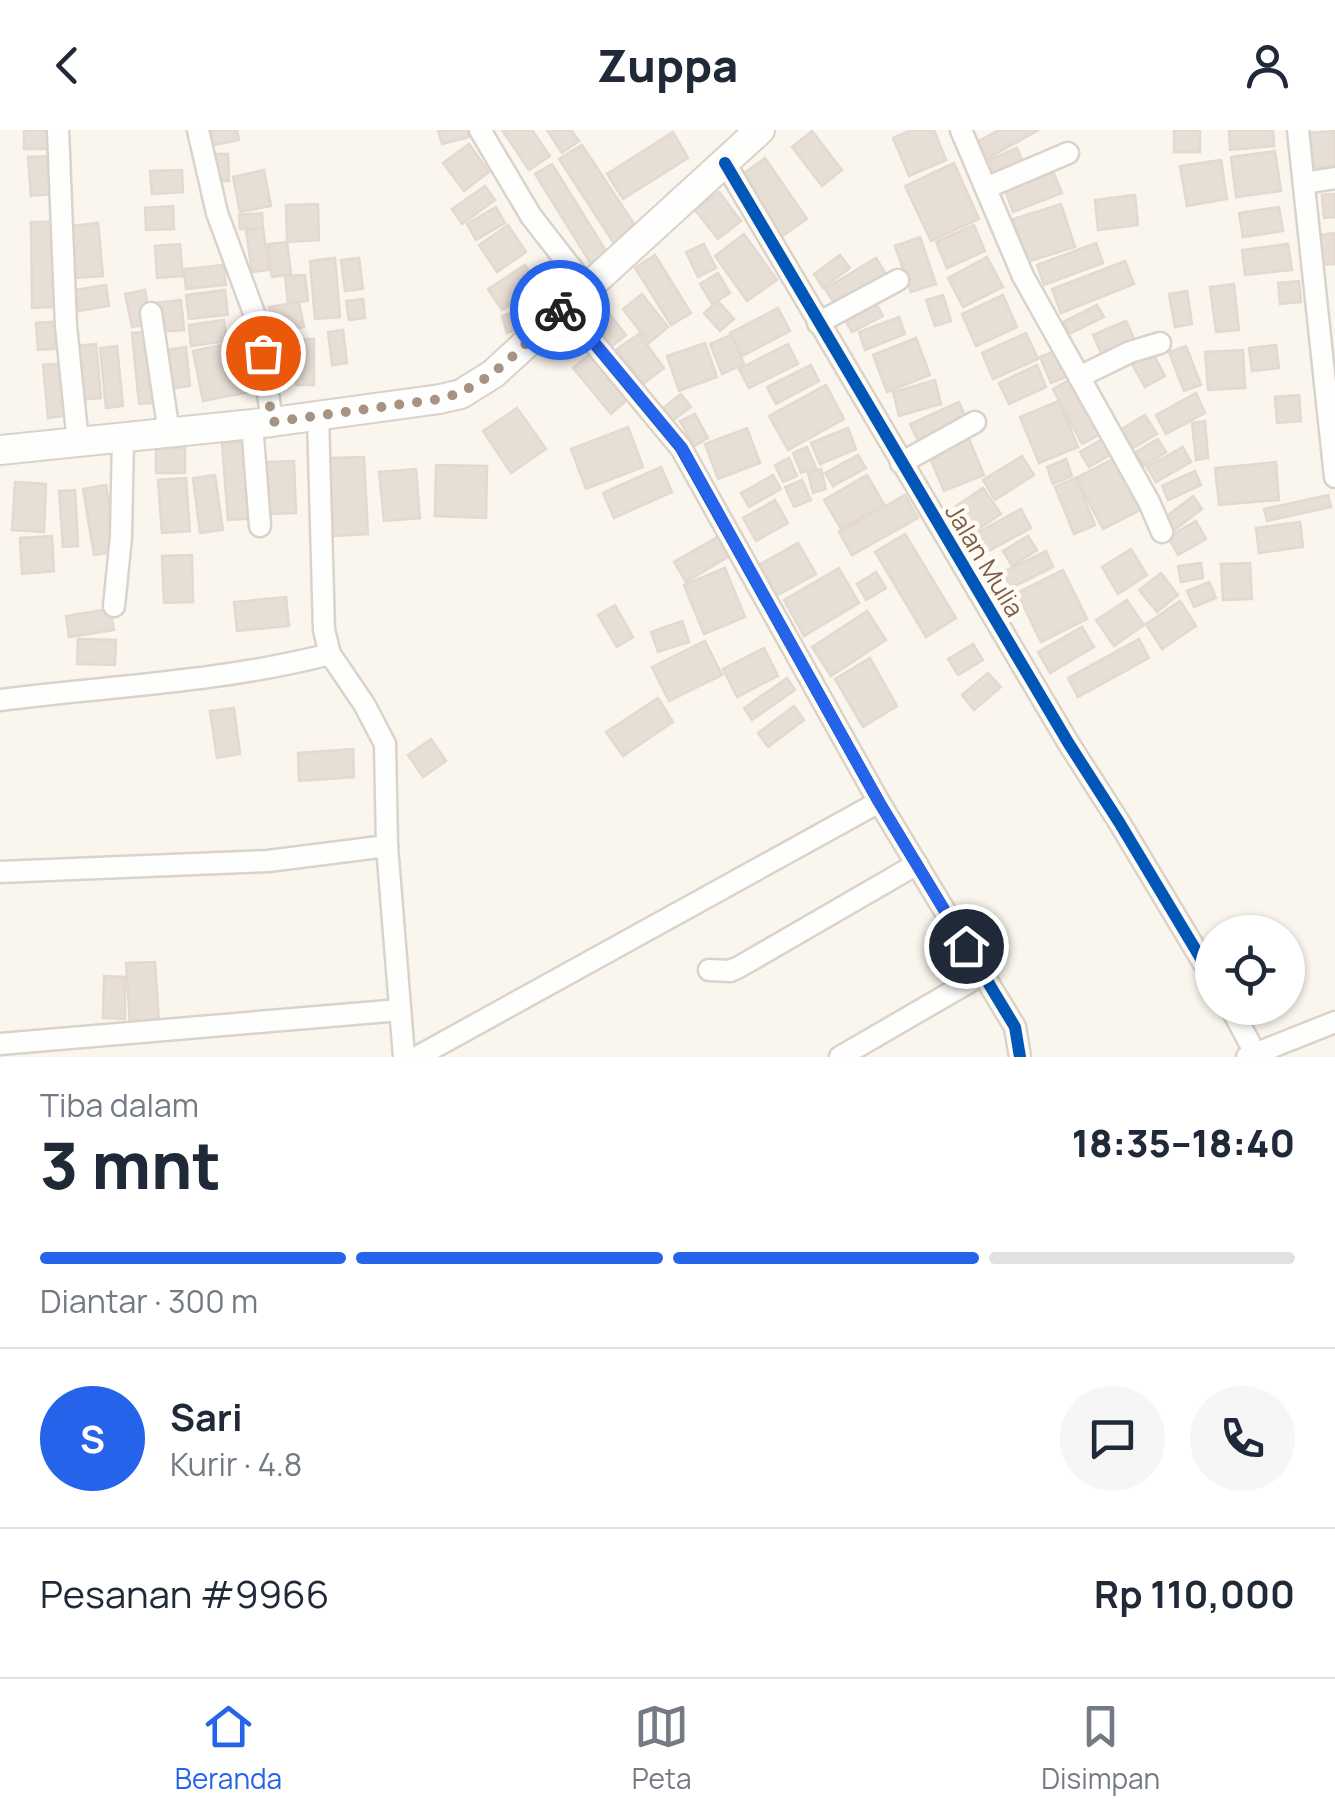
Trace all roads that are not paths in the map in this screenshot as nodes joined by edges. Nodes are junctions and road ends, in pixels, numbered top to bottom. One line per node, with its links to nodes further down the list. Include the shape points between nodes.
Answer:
1 (58, 130): 25 (street)
2 (198, 130): 22 (street, via 222,232 258,324)
3 (480, 130): 13 (street, via 531,216)
4 (760, 130): 8 (main road)
5 (961, 130): 11 (street)
6 (1298, 130): 10 (street)
7 (1068, 152): 11 (street)
8 (724, 164): 13 (main road); 17 (street, Jalan Mulia)
9 (1335, 178): 10 (street)
10 (1304, 183): 16 (street)
11 (988, 187): 19 (street, via 1023,276)
12 (898, 280): 17 (street)
13 (587, 288): 14 (main road)
14 (564, 306): 20 (main road, via 493,374 461,394); 34 (street, via 682,448)
15 (152, 313): 23 (street)
16 (1326, 318): 28 (street)
17 (818, 323): 27 (street, Jalan Mulia)
18 (1160, 343): 19 (street)
19 (1080, 377): 30 (street)
20 (318, 416): 22 (main road); 32 (street, via 321,607)
21 (975, 422): 27 (street)
22 (262, 423): 23 (main road); 29 (street)
23 (169, 434): 24 (main road)
24 (124, 438): 25 (main road); 31 (street)
25 (78, 442): 26 (main road)
26 (0, 450)
27 (901, 463): 38 (street, Jalan Mulia)
28 (1335, 477)
29 (260, 526)
30 (1162, 532)
31 (114, 606)
32 (330, 654): 33 (street); 35 (street, via 384,744)
33 (0, 700)
34 (879, 802): 36 (street); 47 (street)
35 (388, 846): 37 (street, via 268,862); 41 (street)
36 (917, 864): 39 (street, via 739,967); 40 (street)
37 (0, 872)
38 (1195, 949)
39 (709, 970)
40 (983, 974): 48 (street); 49 (street, via 1015,1026)
41 (400, 1010): 44 (street); 46 (street)
42 (1335, 1022): 45 (street)
43 (1238, 1025): 45 (street)
44 (0, 1044)
45 (1250, 1055)
46 (404, 1057)
47 (416, 1057)
48 (840, 1057)
49 (1020, 1057)

